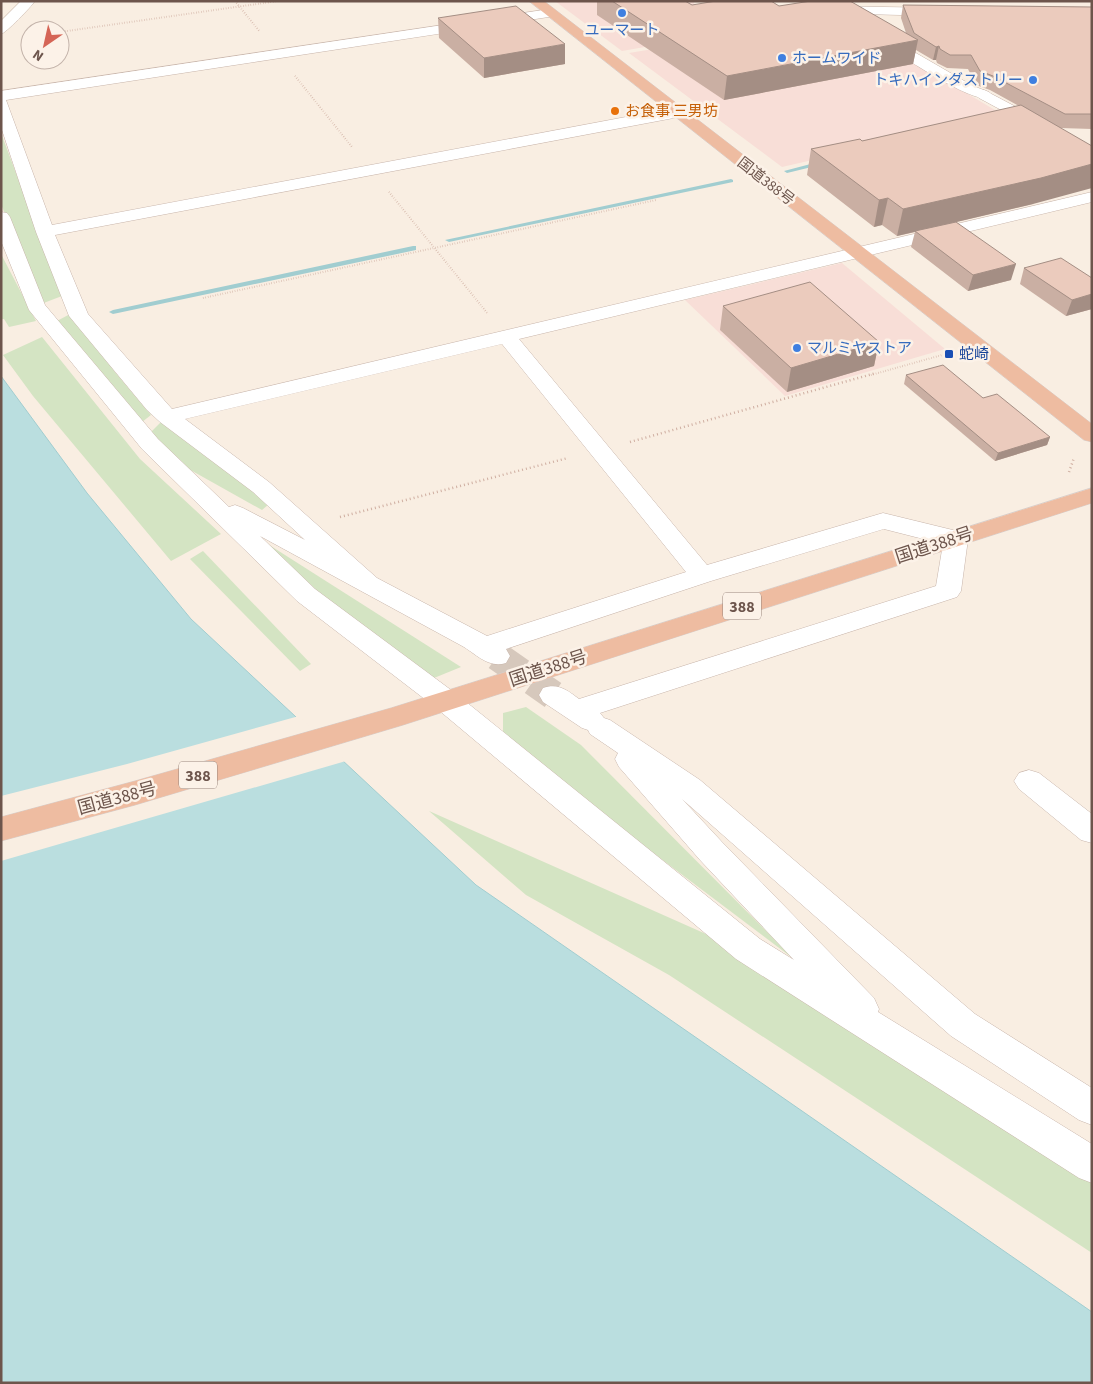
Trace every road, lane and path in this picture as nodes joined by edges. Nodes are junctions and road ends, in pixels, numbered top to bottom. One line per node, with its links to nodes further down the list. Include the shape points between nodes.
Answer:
1 (29, 1): 9 (street)
2 (278, 1): 10 (path)
3 (535, 1): 8 (highway, 国道388号)
4 (892, 6): 6 (street); 7 (street)
5 (815, 10): 6 (street)
6 (841, 10): 14 (street, via 968,89)
7 (952, 12)
8 (550, 13): 11 (street); 13 (highway, 国道388号)
9 (1, 30)
10 (70, 31)
11 (1, 96)
12 (1, 103): 18 (street)
13 (678, 112): 18 (street); 19 (highway, 国道388号)
14 (1092, 154)
15 (1092, 197): 19 (street)
16 (656, 200): 20 (path)
17 (1, 217): 27 (street, via 36,306 150,444)
18 (44, 232): 23 (street, via 79,316)
19 (858, 252): 21 (street); 24 (highway, 国道388号)
20 (203, 298)
21 (506, 336): 23 (street); 25 (street)
22 (942, 354): 25 (path)
23 (168, 417): 31 (street, via 262,488)
24 (1092, 435)
25 (599, 450): 28 (path); 30 (street)
26 (1092, 496): 29 (highway, 国道388号 / 388)
27 (206, 498): 31 (street); 32 (street, via 306,595)
28 (339, 518)
29 (956, 538): 30 (street, via 883,521); 32 (highway, 国道388号 / 388); 33 (street, via 948,591)
30 (702, 575): 31 (street, via 491,652)
31 (370, 585)
32 (445, 700): 35 (highway, 国道388号 / 388, via 135,793); 37 (street, via 748,949)
33 (577, 710): 37 (street); 38 (street, via 690,788 962,1026)
34 (1029, 781): 36 (street)
35 (1, 829)
36 (1092, 831)
37 (891, 1039): 39 (street)
38 (1092, 1108)
39 (1092, 1165)

